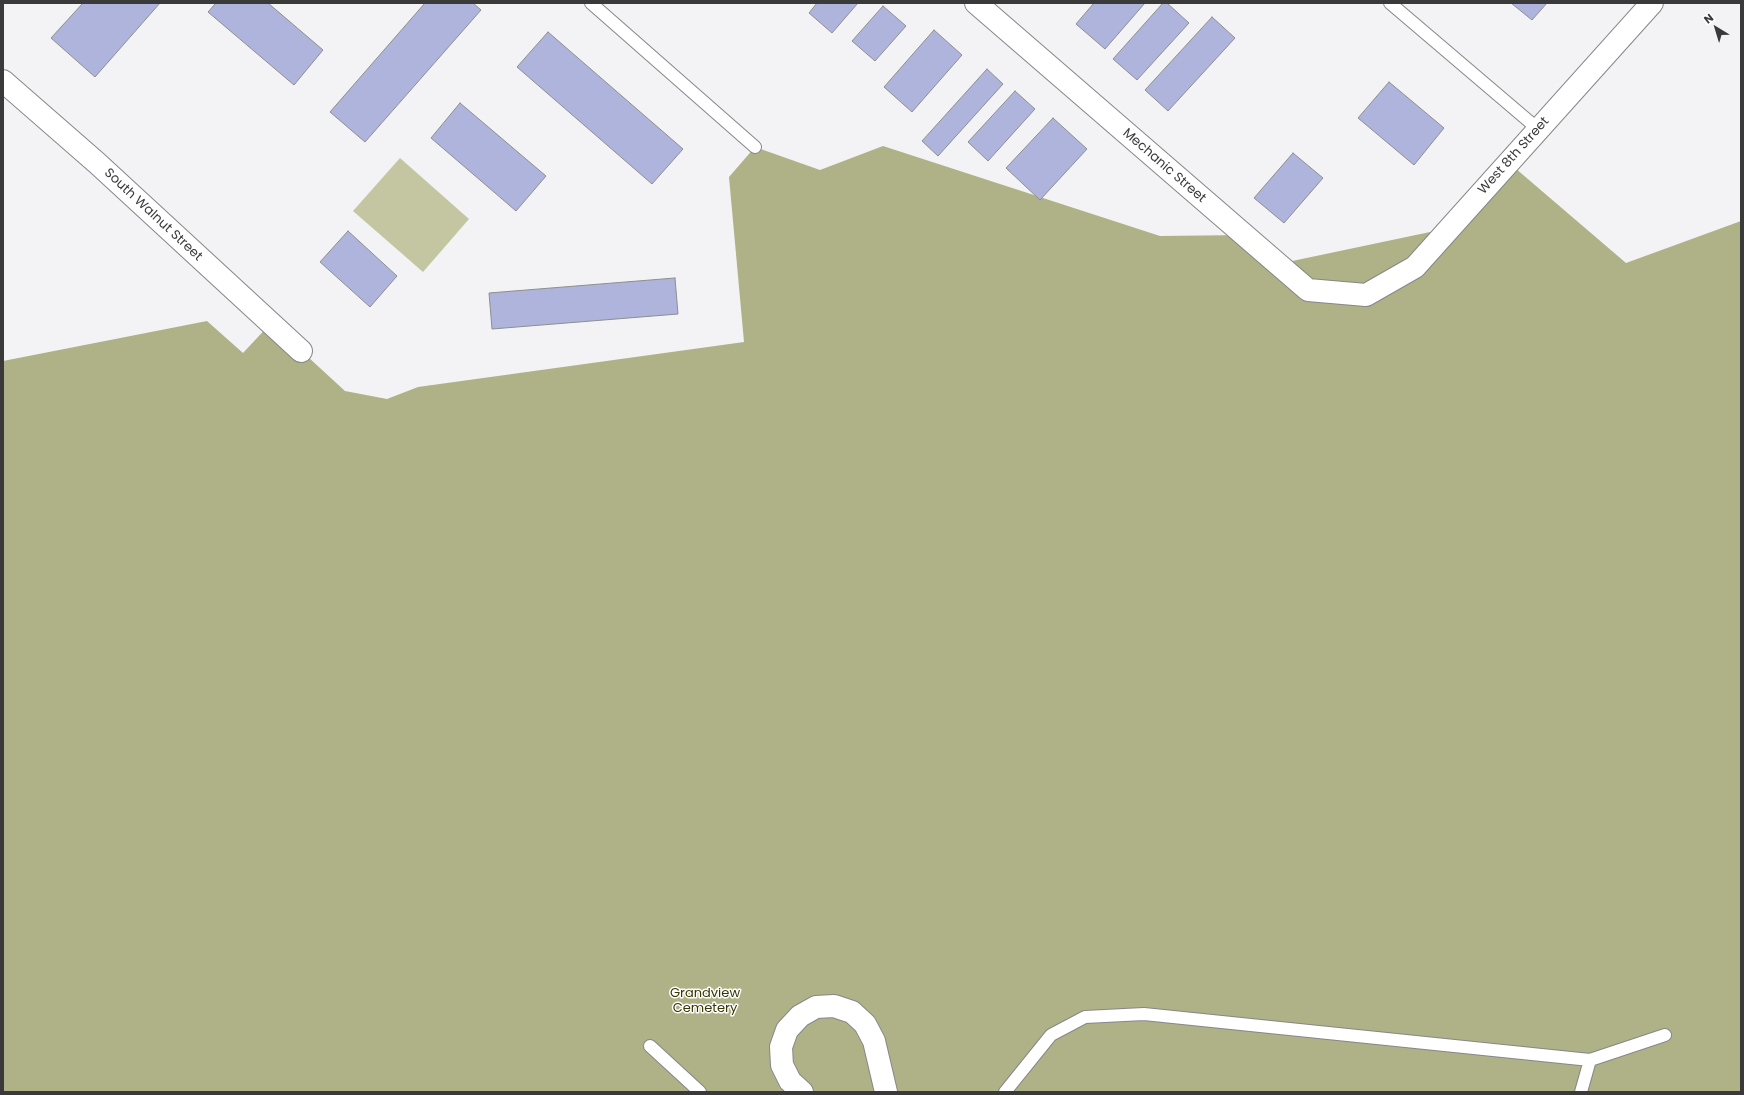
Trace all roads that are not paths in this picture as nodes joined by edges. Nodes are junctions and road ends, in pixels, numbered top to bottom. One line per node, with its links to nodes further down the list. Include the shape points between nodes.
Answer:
1 (591, 3): 7 (lane)
2 (976, 3): 8 (street, Mechanic Street, via 1308,290)
3 (1390, 3): 6 (lane)
4 (1652, 3): 6 (street, West 8th Street)
5 (3, 81): 9 (street, South Walnut Street, via 97,163)
6 (1538, 129): 8 (street, West 8th Street, via 1415,267)
7 (755, 147)
8 (1366, 295)
9 (301, 352)
10 (1665, 1035): 12 (lane)
11 (650, 1046): 13 (lane)
12 (1590, 1060): 16 (lane, via 1144,1014 1085,1017 1051,1035); 17 (lane)
13 (700, 1092)
14 (802, 1092): 15 (street, via 790,1081 782,1065 781,1047 787,1030 800,1016 816,1008 834,1006 852,1012 865,1024 874,1041)
15 (886, 1092)
16 (1005, 1092)
17 (1581, 1092)

